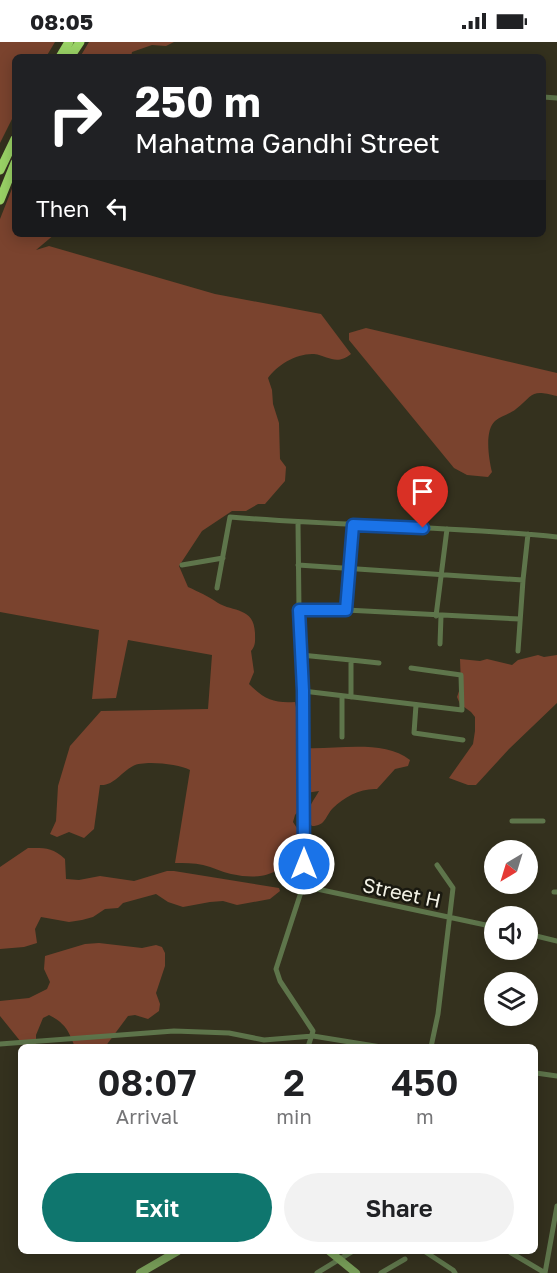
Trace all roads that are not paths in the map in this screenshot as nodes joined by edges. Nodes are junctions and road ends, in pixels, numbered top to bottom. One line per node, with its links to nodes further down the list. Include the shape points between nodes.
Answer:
1 (12, 145): 2 (highway)
2 (0, 170)
3 (12, 170): 4 (highway)
4 (0, 200)
5 (298, 523): 6 (street); 10 (street, via 230,517); 12 (street)
6 (353, 525): 7 (street); 13 (street)
7 (447, 529): 8 (street); 14 (street)
8 (528, 534): 9 (street); 15 (street)
9 (557, 537)
10 (223, 558): 11 (street); 16 (street)
11 (182, 565)
12 (298, 565): 13 (street); 17 (street)
13 (350, 567): 14 (street); 18 (street)
14 (441, 574): 15 (street); 19 (street)
15 (523, 580): 20 (street)
16 (217, 588)
17 (299, 610): 18 (street); 23 (street)
18 (346, 610): 19 (street)
19 (438, 616): 20 (street); 21 (street)
20 (520, 619): 22 (street)
21 (440, 644)
22 (518, 651)
23 (301, 655): 24 (street); 27 (street)
24 (351, 660): 25 (street); 29 (street)
25 (379, 663)
26 (411, 668): 30 (street, via 461,675 462,710)
27 (303, 691): 28 (street); 36 (street)
28 (342, 696): 29 (street); 31 (street)
29 (351, 697): 30 (street)
30 (416, 705): 32 (street, via 414,733)
31 (342, 737)
32 (463, 740)
33 (512, 821): 34 (street)
34 (543, 821)
35 (437, 865): 37 (street, via 453,888)
36 (303, 886): 37 (street, Street H); 41 (street, via 276,969)
37 (449, 917): 38 (street, Street H); 45 (street)
38 (484, 925)
39 (538, 936): 40 (street)
40 (557, 941)
41 (313, 1036): 42 (street, via 264,1040 229,1033 174,1031); 43 (street); 44 (street)
42 (0, 1044)
43 (309, 1044)
44 (362, 1044)
45 (432, 1044)
46 (538, 1072): 47 (street)
47 (557, 1076)
48 (557, 1206): 49 (street)
49 (556, 1228): 56 (street)
50 (173, 1254): 59 (main road)
51 (333, 1254): 55 (main road)
52 (347, 1254): 55 (street)
53 (428, 1254): 63 (street)
54 (513, 1254): 64 (street)
55 (339, 1258): 60 (street); 61 (main road)
56 (548, 1258): 58 (street); 64 (street)
57 (405, 1259): 62 (street)
58 (557, 1259)
59 (140, 1273)
60 (316, 1273)
61 (356, 1273)
62 (381, 1273)
63 (454, 1273)
64 (545, 1273)

